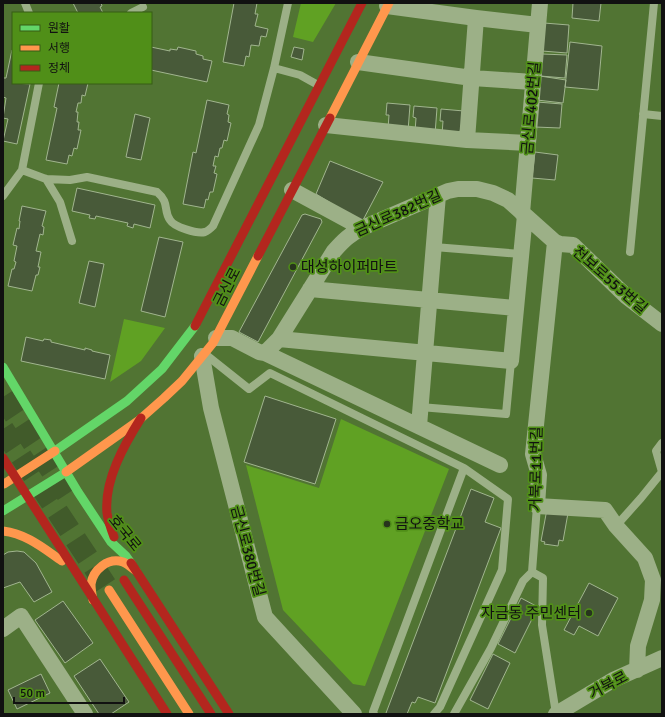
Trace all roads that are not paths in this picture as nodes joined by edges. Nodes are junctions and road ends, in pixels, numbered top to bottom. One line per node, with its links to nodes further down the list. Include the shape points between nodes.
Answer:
1 (288, 3): 11 (lane)
2 (540, 3): 9 (street, 금신로402번길)
3 (654, 3): 16 (lane)
4 (388, 5): 8 (street); 10 (street, 금신로)
5 (357, 6): 15 (street, 금신로)
6 (143, 7): 7 (lane)
7 (133, 12)
8 (476, 18): 9 (street); 12 (street)
9 (538, 25): 13 (street, 금신로402번길)
10 (358, 62): 12 (street); 18 (street, 금신로)
11 (274, 68): 15 (lane, via 300,75); 22 (lane, via 259,125 213,226 207,232 200,233 176,226 170,221 167,205 157,192 87,177 70,180)
12 (472, 78): 13 (street); 19 (street)
13 (533, 82): 20 (street, 금신로402번길)
14 (39, 84): 21 (lane)
15 (320, 85): 48 (street, 금신로, via 193,330 162,370 127,401)
16 (643, 114): 17 (lane); 31 (lane)
17 (662, 116)
18 (326, 125): 19 (street); 23 (street, 금신로)
19 (467, 140): 20 (street)
20 (528, 143): 26 (street, 금신로402번길)
21 (22, 170): 22 (lane); 25 (lane)
22 (46, 179): 28 (lane, via 60,202)
23 (292, 190): 27 (street); 37 (street, 금신로)
24 (438, 195): 26 (street, 금신로382번길, via 458,189 477,189 501,196); 27 (street, 금신로382번길); 30 (street)
25 (3, 196)
26 (524, 214): 29 (street, 금신로382번길); 32 (street, 금신로402번길)
27 (362, 228): 33 (street, 금신로382번길, via 352,233 334,250)
28 (72, 241)
29 (555, 242): 36 (street, 천보로553번길, via 573,245 627,297); 56 (street, 거북로11번길, via 533,454 539,475)
30 (434, 247): 32 (lane); 34 (street)
31 (630, 252)
32 (521, 254): 35 (street, 금신로402번길)
33 (310, 289): 34 (street); 38 (street, 금신로382번길)
34 (430, 300): 35 (street); 40 (street)
35 (516, 308): 42 (street, 금신로402번길)
36 (659, 317)
37 (216, 338): 39 (street, via 232,338); 41 (street, 금신로)
38 (279, 339): 39 (street, 금신로382번길); 40 (street)
39 (265, 353): 46 (street)
40 (425, 353): 42 (street); 44 (street)
41 (204, 355): 45 (street, 금신로, via 177,385); 51 (lane, via 249,389 270,373); 75 (street, 금신로380번길, via 211,408 265,617)
42 (511, 362): 44 (lane, via 506,414)
43 (3, 367): 48 (street, 호국로)
44 (420, 407): 46 (street)
45 (141, 418): 52 (street, 금신로); 60 (street, via 123,450 110,485 107,509 113,534)
46 (419, 426): 50 (street)
47 (662, 443): 58 (lane, via 656,451 662,472)
48 (55, 451): 52 (street, 호국로); 53 (street, 금신로)
49 (3, 458): 53 (street)
50 (500, 465)
51 (464, 468): 76 (lane); 77 (lane, via 508,499 502,570 440,707)
52 (66, 472): 55 (street, 금신로); 60 (street, 호국로, via 111,542)
53 (16, 477): 54 (street, 금신로); 55 (street)
54 (3, 485)
55 (27, 496): 57 (street, 금신로); 61 (street)
56 (537, 506): 58 (street, via 605,510); 63 (lane, 거북로11번길)
57 (3, 511)
58 (616, 526): 69 (street, via 645,558 653,580 652,600 638,646)
59 (3, 531): 61 (street, via 27,536)
60 (126, 556): 62 (street, 호국로)
61 (72, 567): 66 (street)
62 (137, 572): 66 (street, via 123,562 110,561 104,564 91,582); 74 (street, 호국로)
63 (532, 572): 78 (lane, via 523,581 491,648); 79 (lane, via 543,578 542,625)
64 (124, 580): 73 (street)
65 (109, 590): 72 (street)
66 (93, 600): 71 (street)
67 (3, 629): 70 (street, via 21,616)
68 (662, 658): 69 (street, 거북로)
69 (637, 670): 79 (street, 거북로, via 613,680)
70 (86, 714)
71 (167, 714)
72 (189, 714)
73 (211, 714)
74 (229, 714)
75 (354, 714)
76 (374, 714)
77 (434, 714)
78 (454, 714)
79 (556, 714)

